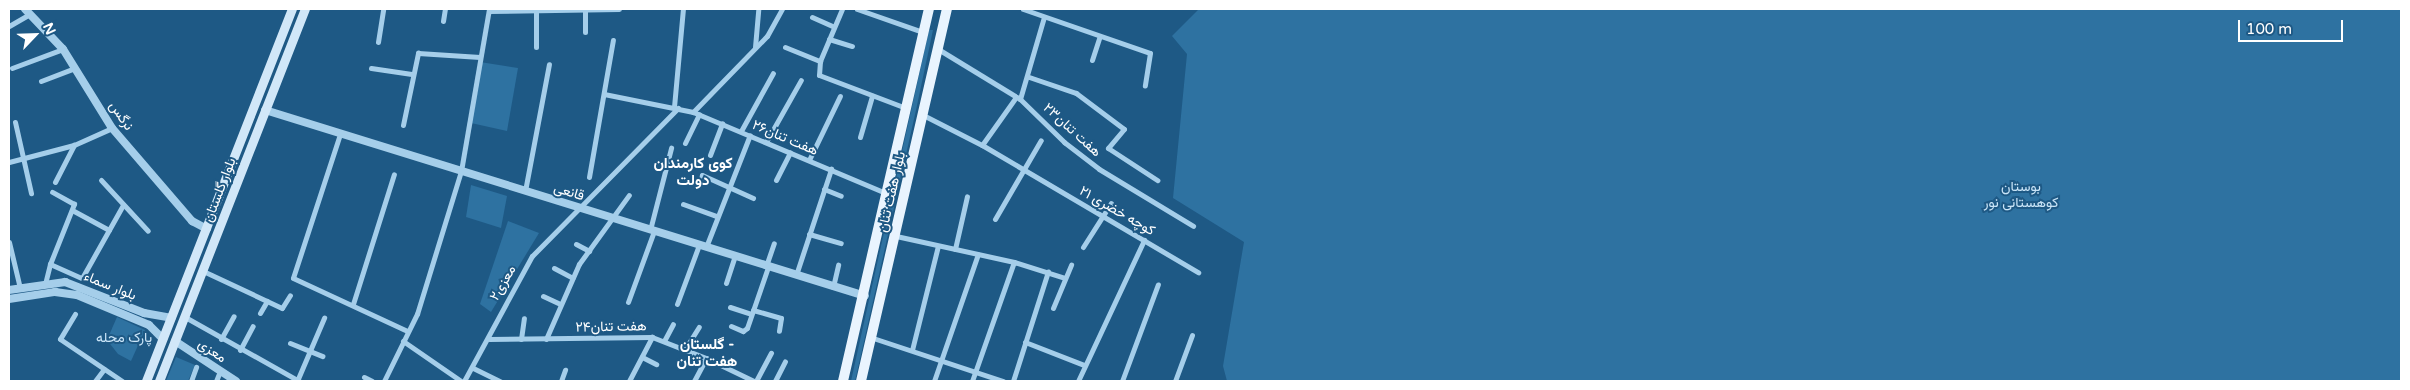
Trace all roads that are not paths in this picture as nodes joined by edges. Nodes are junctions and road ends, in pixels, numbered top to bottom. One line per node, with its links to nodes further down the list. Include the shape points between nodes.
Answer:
1 (292, 9): 107 (main road, بلوار گلستان)
2 (305, 9): 54 (main road, بلوار گلستان)
3 (383, 9): 28 (street)
4 (445, 9): 20 (street)
5 (619, 9): 16 (street)
6 (682, 9): 52 (street)
7 (758, 9): 31 (street)
8 (782, 9): 31 (street, via 767,36)
9 (842, 9): 22 (street)
10 (857, 9): 24 (street)
11 (929, 9): 24 (main road, بلوار هفت تنان)
12 (947, 9): 34 (main road, بلوار هفت تنان)
13 (1023, 9): 19 (street)
14 (489, 10): 15 (street); 35 (street)
15 (536, 10): 16 (street); 30 (street)
16 (585, 10): 23 (street)
17 (27, 11): 21 (street); 33 (street, نرگس)
18 (812, 17): 22 (street)
19 (1044, 17): 25 (street); 44 (street)
20 (443, 21)
21 (9, 26)
22 (834, 27): 26 (street)
23 (585, 32)
24 (923, 32): 53 (main road, بلوار هفت تنان)
25 (1100, 36): 36 (street); 47 (street, via 1150,53)
26 (829, 39): 29 (street); 37 (street)
27 (613, 40): 48 (street)
28 (378, 42)
29 (852, 46)
30 (536, 47)
31 (754, 47): 55 (street)
32 (785, 47): 37 (street)
33 (63, 49): 39 (street); 40 (street, نرگس)
34 (938, 49): 51 (street, هفت تنان۲۳); 57 (main road, بلوار هفت تنان)
35 (480, 57): 43 (street, via 418,52); 79 (street)
36 (1092, 60)
37 (820, 61): 50 (street, via 819,75)
38 (549, 64): 89 (street)
39 (12, 68)
40 (75, 68): 46 (street); 61 (street, نرگس)
41 (371, 68): 43 (street)
42 (773, 73): 62 (street)
43 (412, 74): 60 (street)
44 (1029, 76): 51 (street); 85 (street, via 1076,93 1124,129 1108,148)
45 (801, 80): 67 (street)
46 (41, 81)
47 (1144, 86)
48 (604, 94): 52 (street, هفت تنان۲۶); 81 (street)
49 (840, 96): 75 (street)
50 (872, 96): 53 (street); 65 (street)
51 (1018, 98): 70 (street); 106 (street, هفت تنان۲۳, via 1064,142 1099,169)
52 (676, 108): 55 (street, هفت تنان۲۶); 100 (street, ۲معزی)
53 (907, 108): 92 (main road, بلوار هفت تنان)
54 (265, 110): 63 (street, قانعی); 131 (main road, بلوار گلستان)
55 (693, 112): 56 (street, هفت تنان۲۶)
56 (699, 114): 59 (street, هفت تنان۲۶); 68 (street)
57 (923, 115): 70 (street, کوچه خضری ۲۱); 112 (main road, بلوار هفت تنان)
58 (14, 122): 74 (street)
59 (722, 123): 62 (street, هفت تنان۲۶); 73 (street)
60 (403, 125)
61 (112, 128): 69 (street); 107 (street, نرگس, via 192,221)
62 (741, 131): 64 (street, هفت تنان۲۶)
63 (340, 134): 79 (street, قانعی); 149 (street, via 293,273 298,283)
64 (750, 135): 67 (street, هفت تنان۲۶); 87 (street)
65 (860, 137)
66 (1040, 140): 78 (street)
67 (766, 142): 72 (street, هفت تنان۲۶)
68 (685, 143)
69 (74, 145): 74 (street); 86 (street)
70 (982, 145): 78 (street, کوچه خضری ۲۱)
71 (671, 148): 109 (street)
72 (790, 152): 75 (street, هفت تنان۲۶); 84 (street)
73 (710, 155)
74 (23, 159): 76 (street); 91 (street)
75 (808, 160): 77 (street, هفت تنان۲۶)
76 (9, 162)
77 (830, 169): 88 (street); 92 (street, هفت تنان۲۶)
78 (1024, 170): 102 (street, کوچه خضری ۲۱); 105 (street)
79 (461, 171): 89 (street, قانعی); 168 (street, via 430,279 417,314)
80 (394, 174): 149 (street)
81 (589, 178)
82 (101, 180): 99 (street)
83 (700, 180): 87 (street, via 702,175)
84 (776, 180)
85 (1157, 180)
86 (55, 182)
87 (729, 186): 96 (street); 103 (street)
88 (824, 189): 94 (street); 111 (street)
89 (525, 191): 100 (street, قانعی)
90 (52, 192): 101 (street, via 74,204)
91 (31, 193)
92 (887, 193): 145 (main road, بلوار هفت تنان)
93 (629, 195): 104 (street)
94 (841, 196)
95 (967, 196): 121 (street)
96 (753, 198)
97 (1111, 203): 102 (street)
98 (683, 204): 103 (street)
99 (123, 205): 108 (street); 110 (street)
100 (578, 208): 104 (street, قانعی); 175 (street, ۲معزی, via 532,256 497,317)
101 (72, 210): 108 (street); 126 (street)
102 (1102, 215): 113 (street, کوچه خضری ۲۱); 120 (street)
103 (716, 216): 118 (street)
104 (613, 218): 109 (street, قانعی); 122 (street)
105 (995, 219)
106 (1193, 226)
107 (206, 229): 160 (main road, بلوار گلستان)
108 (109, 230): 126 (street, via 82,278)
109 (652, 230): 118 (street, قانعی); 148 (street)
110 (148, 231)
111 (809, 234): 116 (street); 134 (street)
112 (896, 236): 119 (street); 173 (main road, بلوار هفت تنان)
113 (1144, 240): 133 (street, کوچه خضری ۲۱); 194 (street)
114 (9, 242): 141 (street)
115 (774, 243): 129 (street)
116 (841, 243)
117 (576, 244): 122 (street)
118 (703, 246): 124 (street, قانعی); 151 (street)
119 (938, 246): 121 (street); 185 (street)
120 (1083, 246)
121 (955, 249): 123 (street)
122 (589, 251): 135 (street)
123 (978, 254): 125 (street); 192 (street)
124 (735, 256): 129 (street, قانعی); 137 (street)
125 (1014, 262): 132 (street); 200 (street)
126 (50, 264): 138 (street)
127 (838, 265): 140 (street)
128 (1071, 265): 136 (street)
129 (767, 266): 134 (street, قانعی); 154 (street)
130 (554, 268): 135 (street)
131 (203, 271): 147 (street); 159 (main road, بلوار گلستان)
132 (1048, 271): 136 (street); 181 (street)
133 (1198, 272)
134 (796, 275): 140 (street, قانعی)
135 (573, 278): 150 (street)
136 (1066, 278): 153 (street)
137 (726, 283)
138 (45, 284): 141 (street, بلوار سماء); 155 (street, بلوار سماء, via 72,284)
139 (1158, 284): 226 (street)
140 (832, 286): 145 (street, قانعی)
141 (20, 288): 142 (street, بلوار سماء)
142 (9, 290)
143 (290, 295): 147 (street, via 284,308)
144 (543, 296): 150 (street)
145 (864, 296): 219 (main road, بلوار هفت تنان)
146 (9, 299): 163 (street, بلوار سماء, via 65,292)
147 (266, 301): 156 (street)
148 (628, 302)
149 (353, 304): 168 (street)
150 (560, 304): 179 (street)
151 (677, 304)
152 (730, 307): 154 (street)
153 (1053, 308)
154 (752, 312): 166 (street, via 745,330); 169 (street, via 781,318)
155 (144, 313): 160 (street, بلوار سماء); 163 (street)
156 (260, 313)
157 (75, 314): 197 (street, via 60,339)
158 (234, 316): 174 (street)
159 (185, 317): 174 (street); 177 (main road, بلوار گلستان)
160 (172, 318): 176 (main road, بلوار گلستان)
161 (324, 318): 186 (street)
162 (524, 318): 172 (street)
163 (141, 322): 176 (street, بلوار سماء, via 149,325)
164 (673, 324): 180 (street)
165 (253, 326): 183 (street)
166 (730, 326)
167 (699, 327): 184 (street)
168 (406, 331): 178 (street)
169 (779, 331)
170 (1192, 335): 227 (street)
171 (652, 337): 179 (street, هفت تنان۲۴); 180 (street, هفت تنان۲۴); 189 (street)
172 (521, 338): 175 (street, هفت تنان۲۴); 179 (street, هفت تنان۲۴)
173 (873, 338): 185 (street); 220 (main road, بلوار هفت تنان)
174 (221, 339): 183 (street)
175 (489, 339): 196 (street, ۲معزی)
176 (163, 340): 204 (main road, بلوار گلستان)
177 (175, 340): 199 (street, معزی); 205 (main road, بلوار گلستان)
178 (403, 340): 211 (street); 212 (street)
179 (546, 340)
180 (664, 341): 184 (street, هفت تنان۲۴)
181 (1025, 342): 194 (street); 224 (street)
182 (290, 343): 186 (street)
183 (240, 350): 209 (street)
184 (685, 350): 190 (street, هفت تنان۲۴)
185 (912, 350): 192 (street)
186 (309, 351): 188 (street); 209 (street)
187 (771, 353): 217 (street)
188 (322, 356)
189 (642, 356): 193 (street); 215 (street)
190 (706, 358): 216 (street); 217 (street, هفت تنان۲۴)
191 (785, 361): 218 (street)
192 (941, 361): 200 (street); 221 (street)
193 (656, 364)
194 (1084, 366): 225 (street)
195 (196, 367): 206 (street)
196 (473, 368): 212 (street, ۲معزی); 213 (street)
197 (104, 369): 202 (street); 203 (street)
198 (565, 370): 214 (street)
199 (220, 371): 207 (street); 208 (street, معزی)
200 (975, 372): 222 (street); 223 (street)
201 (364, 378): 210 (street)
202 (95, 381)
203 (122, 381)
204 (146, 381)
205 (159, 381)
206 (191, 381)
207 (216, 381)
208 (236, 381)
209 (298, 381)
210 (372, 381)
211 (385, 381)
212 (463, 381)
213 (500, 381)
214 (561, 381)
215 (629, 381)
216 (694, 381)
217 (755, 381)
218 (776, 381)
219 (843, 381)
220 (861, 381)
221 (934, 381)
222 (972, 381)
223 (1003, 381)
224 (1013, 381)
225 (1078, 381)
226 (1122, 381)
227 (1175, 381)

